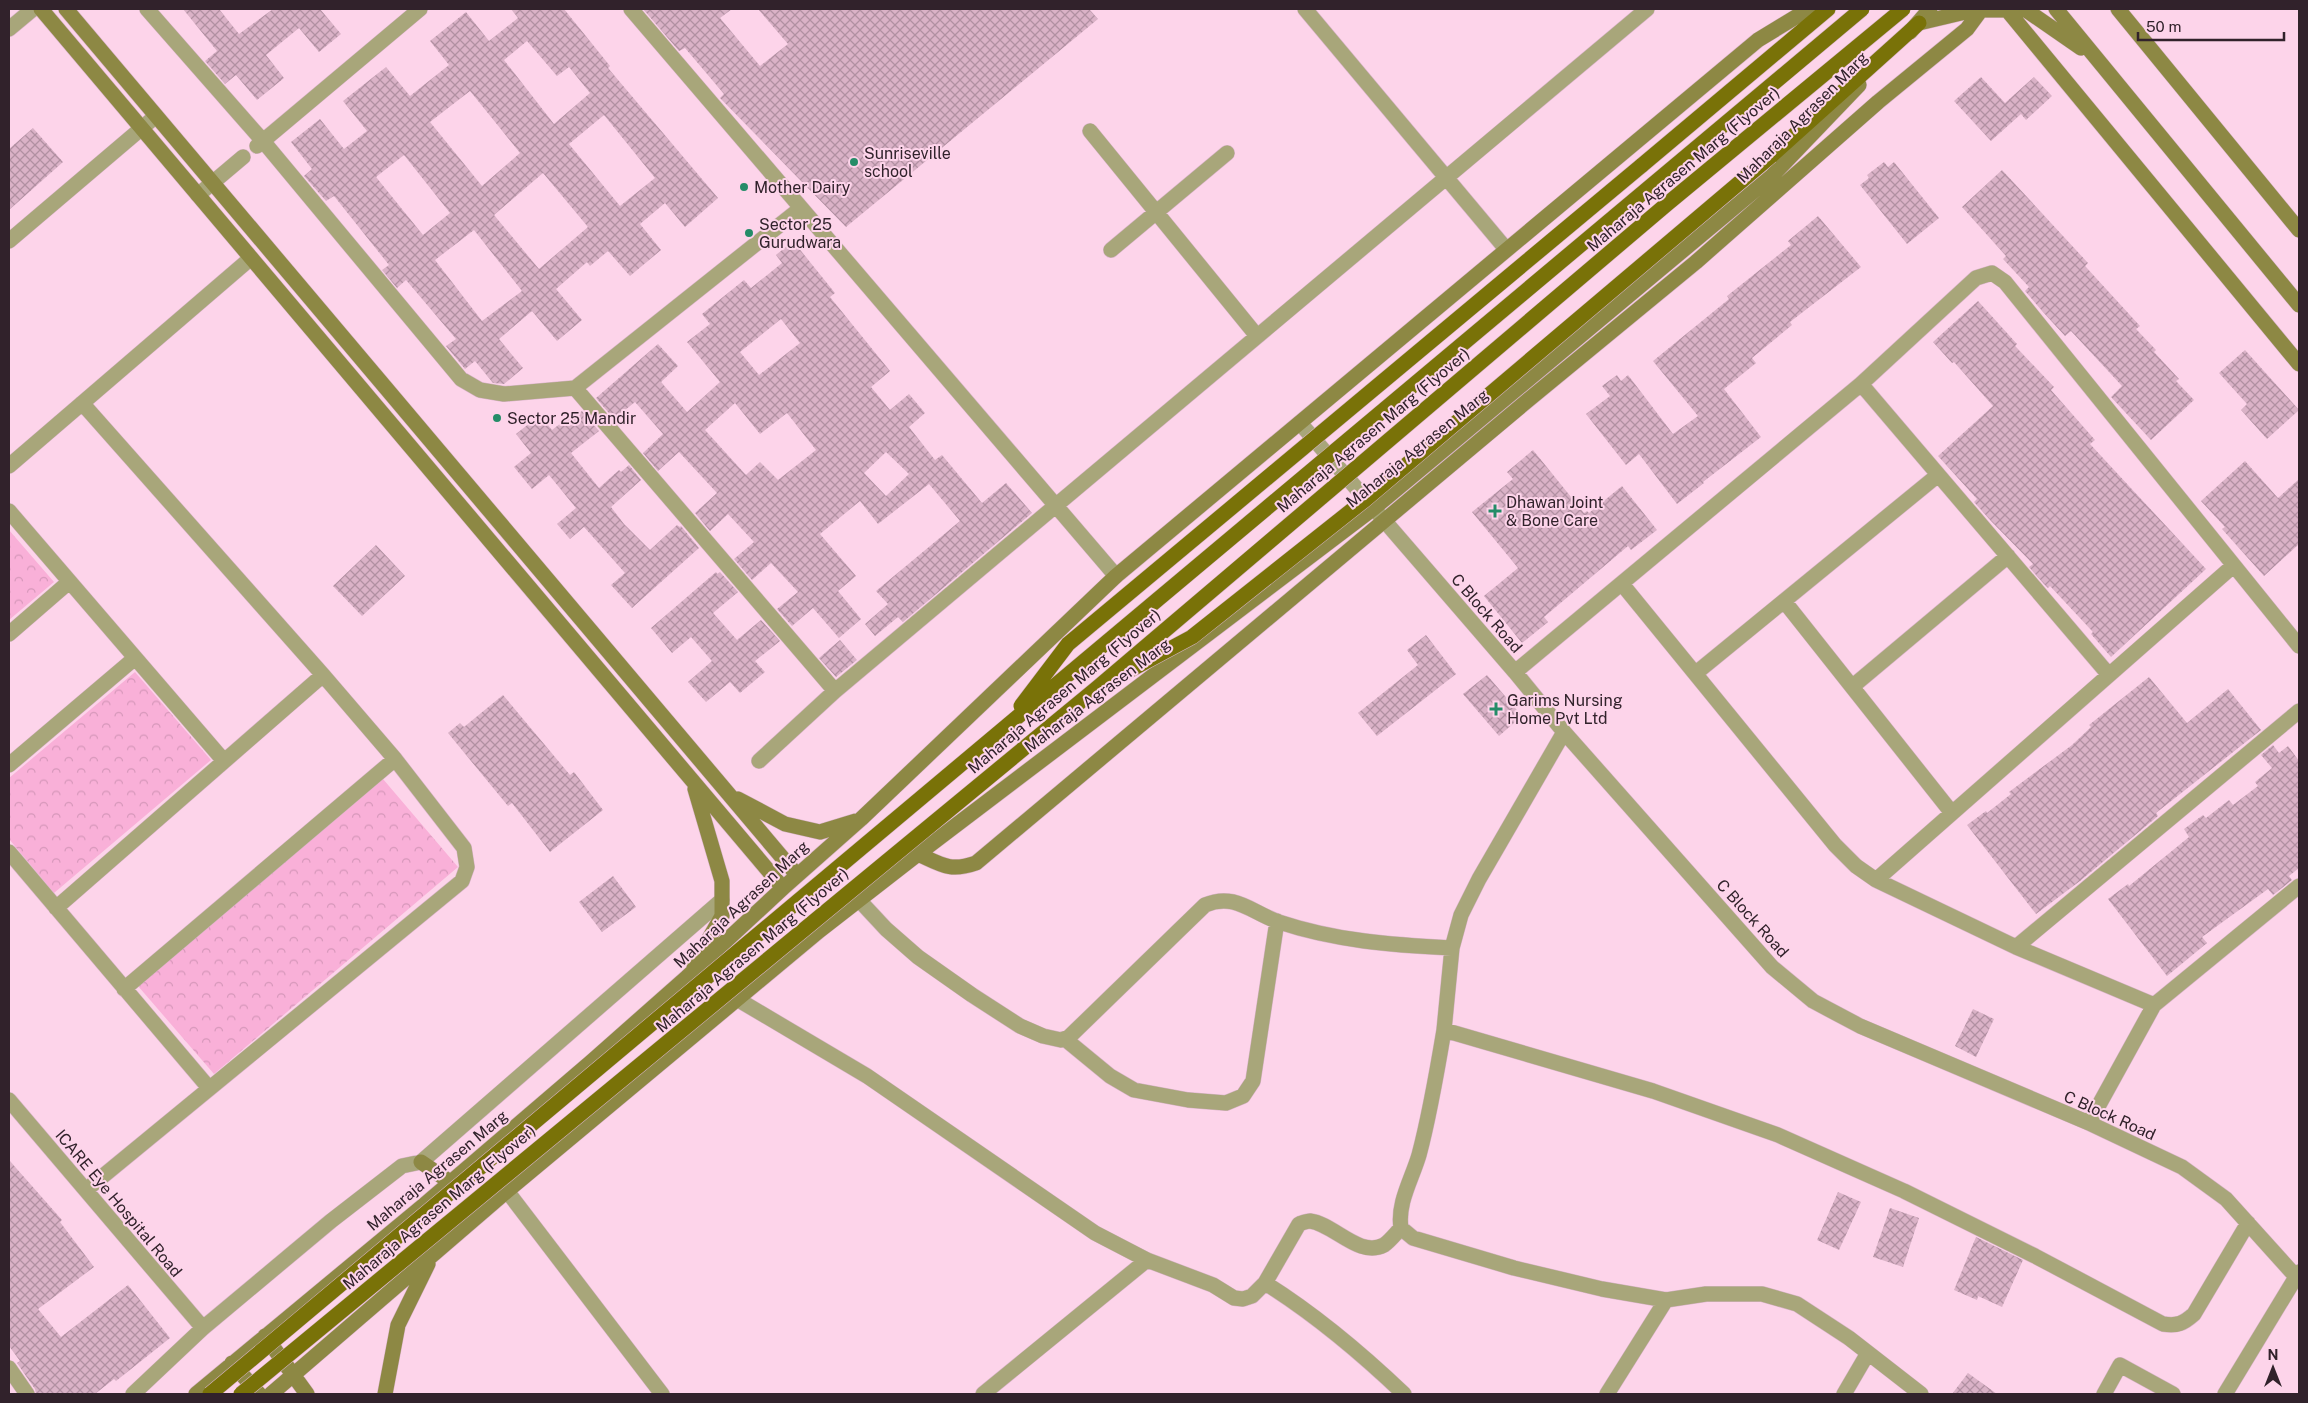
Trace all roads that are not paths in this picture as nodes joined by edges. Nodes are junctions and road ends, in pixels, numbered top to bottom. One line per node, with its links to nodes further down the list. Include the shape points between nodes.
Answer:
1 (33, 9): 21 (street)
2 (41, 9): 24 (main road)
3 (66, 9): 23 (main road)
4 (147, 9): 26 (street)
5 (420, 9): 26 (street)
6 (631, 9): 32 (street)
7 (1305, 9): 29 (street)
8 (1809, 9): 36 (main road, Maharaja Agrasen Marg, via 1758,40)
9 (1828, 9): 69 (main road, bridge, via 1068,644)
10 (1862, 9): 69 (main road, Maharaja Agrasen Marg (Flyover), bridge)
11 (1903, 9): 66 (main road, Maharaja Agrasen Marg (Flyover), bridge, via 1659,210)
12 (1930, 9): 19 (main road, Maharaja Agrasen Marg)
13 (2056, 9): 22 (main road)
14 (2118, 9): 20 (main road)
15 (2126, 9): 20 (main road)
16 (1980, 10): 17 (main road); 19 (main road); 51 (main road, via 1967,29 1878,102 1696,262)
17 (2007, 10): 22 (main road, via 2026,10); 41 (main road)
18 (1641, 11): 29 (street)
19 (1919, 23): 49 (main road, Maharaja Agrasen Marg, via 1772,176); 66 (main road, bridge, via 1771,156 1366,498 1192,637)
20 (2131, 25): 34 (main road)
21 (9, 29)
22 (2096, 58): 39 (main road)
23 (156, 116): 24 (street); 30 (main road)
24 (142, 128): 31 (main road); 35 (street)
25 (1090, 131): 33 (street)
26 (260, 144): 43 (street, via 461,379 480,390 504,394)
27 (1227, 153): 33 (street)
28 (242, 157): 30 (street)
29 (1446, 177): 36 (street); 40 (street)
30 (213, 183): 31 (street); 76 (main road)
31 (198, 196): 38 (main road)
32 (801, 208): 43 (street); 48 (street)
33 (1156, 212): 37 (street); 40 (street)
34 (2299, 230)
35 (9, 241)
36 (1506, 249): 45 (main road, Maharaja Agrasen Marg)
37 (1111, 250)
38 (251, 258): 44 (street); 75 (main road)
39 (2299, 305)
40 (1258, 336): 48 (street)
41 (2299, 364)
42 (1861, 384): 47 (street); 53 (street, via 1976,278 1992,274 2005,282); 56 (street)
43 (574, 388): 67 (street)
44 (82, 403): 46 (street); 63 (street)
45 (1300, 423): 49 (street, C Block Road); 54 (main road, Maharaja Agrasen Marg)
46 (9, 466)
47 (1938, 475): 52 (street); 57 (street)
48 (1055, 506): 54 (street); 67 (street)
49 (1374, 508): 51 (street, C Block Road); 80 (main road, Maharaja Agrasen Marg)
50 (9, 511): 55 (street)
51 (1386, 521): 61 (street, C Block Road); 80 (main road, via 976,863 961,868 946,867)
52 (2008, 556): 64 (street); 65 (street)
53 (2233, 566): 59 (street); 64 (street)
54 (1116, 576): 78 (main road, Maharaja Agrasen Marg)
55 (69, 582): 58 (street); 60 (street)
56 (1622, 584): 61 (street); 62 (street)
57 (1784, 601): 62 (street); 65 (street)
58 (9, 634)
59 (2299, 646)
60 (135, 658): 72 (street); 74 (street)
61 (1515, 672): 70 (street, C Block Road)
62 (1696, 673): 82 (street, via 1835,845)
63 (323, 675): 71 (street); 72 (street)
64 (2109, 675): 77 (street)
65 (1853, 686): 77 (street)
66 (1097, 688): 121 (main road, Maharaja Agrasen Marg (Flyover), bridge)
67 (835, 691): 73 (street)
68 (2299, 711): 89 (street)
69 (1003, 729): 120 (main road, Maharaja Agrasen Marg (Flyover), bridge)
70 (1564, 732): 90 (street, via 1479,878 1461,915); 99 (street, C Block Road, via 1772,966 1812,1001 1860,1026)
71 (395, 759): 92 (street); 97 (street, via 464,848 467,866 462,881)
72 (224, 761): 87 (street)
73 (759, 761)
74 (9, 765)
75 (694, 783): 84 (main road); 85 (main road, via 722,881)
76 (726, 792): 78 (main road, via 785,824 820,832); 81 (main road)
77 (1952, 813): 82 (street)
78 (861, 819): 81 (main road, Maharaja Agrasen Marg)
79 (9, 852): 87 (street)
80 (918, 854): 86 (main road, Maharaja Agrasen Marg)
81 (797, 875): 84 (main road, Maharaja Agrasen Marg)
82 (1876, 880): 89 (street)
83 (2299, 886): 94 (street)
84 (783, 888): 91 (main road, Maharaja Agrasen Marg)
85 (722, 900): 91 (main road, via 722,916); 100 (street)
86 (859, 900): 93 (main road, Maharaja Agrasen Marg); 96 (street, via 918,957 972,995 1028,1030 1051,1039)
87 (56, 908): 92 (street)
88 (1277, 921): 90 (street, via 1331,937 1386,945); 96 (street, via 1234,901 1218,899 1205,904); 96 (street, via 1253,1081 1243,1096 1226,1103 1134,1090 1110,1076)
89 (2016, 947): 94 (street)
90 (1452, 948): 95 (street)
91 (687, 977): 101 (main road, Maharaja Agrasen Marg)
92 (124, 989): 97 (street)
93 (737, 999): 103 (main road, Maharaja Agrasen Marg); 107 (street, via 867,1076 1095,1232)
94 (2154, 1004): 99 (street)
95 (1444, 1030): 104 (street, via 1653,1091 1778,1135 1912,1195 2163,1324 2176,1326 2194,1314); 105 (street, via 1419,1155 1399,1214)
96 (1065, 1039)
97 (209, 1088): 102 (street)
98 (9, 1100): 102 (street, ICARE Eye Hospital Road)
99 (2089, 1123): 104 (street, C Block Road, via 2182,1167 2226,1199)
100 (421, 1162): 101 (main road); 111 (street, via 402,1166)
101 (450, 1182): 112 (main road, Maharaja Agrasen Marg)
102 (86, 1190): 111 (street, ICARE Eye Hospital Road)
103 (507, 1191): 106 (main road, Maharaja Agrasen Marg); 126 (street)
104 (2248, 1223): 108 (street, C Block Road)
105 (1401, 1228): 109 (street, via 1383,1245 1370,1248 1309,1221 1299,1224); 110 (street, via 1413,1238 1514,1268)
106 (431, 1258): 116 (main road, Maharaja Agrasen Marg); 125 (main road, via 398,1325)
107 (1147, 1260): 109 (street, via 1198,1278 1234,1298 1252,1296); 127 (street)
108 (2298, 1276): 134 (street)
109 (1265, 1283): 128 (street, via 1340,1336)
110 (1666, 1300): 113 (street, via 1706,1294 1762,1294 1797,1304); 129 (street)
111 (203, 1328): 118 (street)
112 (265, 1336): 114 (main road, Maharaja Agrasen Marg); 116 (main road)
113 (1868, 1353): 130 (street); 131 (street)
114 (232, 1363): 119 (main road, Maharaja Agrasen Marg); 122 (main road)
115 (9, 1368): 117 (street)
116 (292, 1376): 123 (main road, Maharaja Agrasen Marg); 124 (main road)
117 (27, 1394)
118 (133, 1394)
119 (196, 1394)
120 (210, 1394)
121 (241, 1394)
122 (259, 1394)
123 (271, 1394)
124 (307, 1394)
125 (385, 1394)
126 (662, 1394)
127 (984, 1394)
128 (1404, 1394)
129 (1607, 1394)
130 (1844, 1394)
131 (1922, 1394)
132 (2104, 1394): 133 (street, via 2120,1365)
133 (2173, 1394)
134 (2225, 1394)

